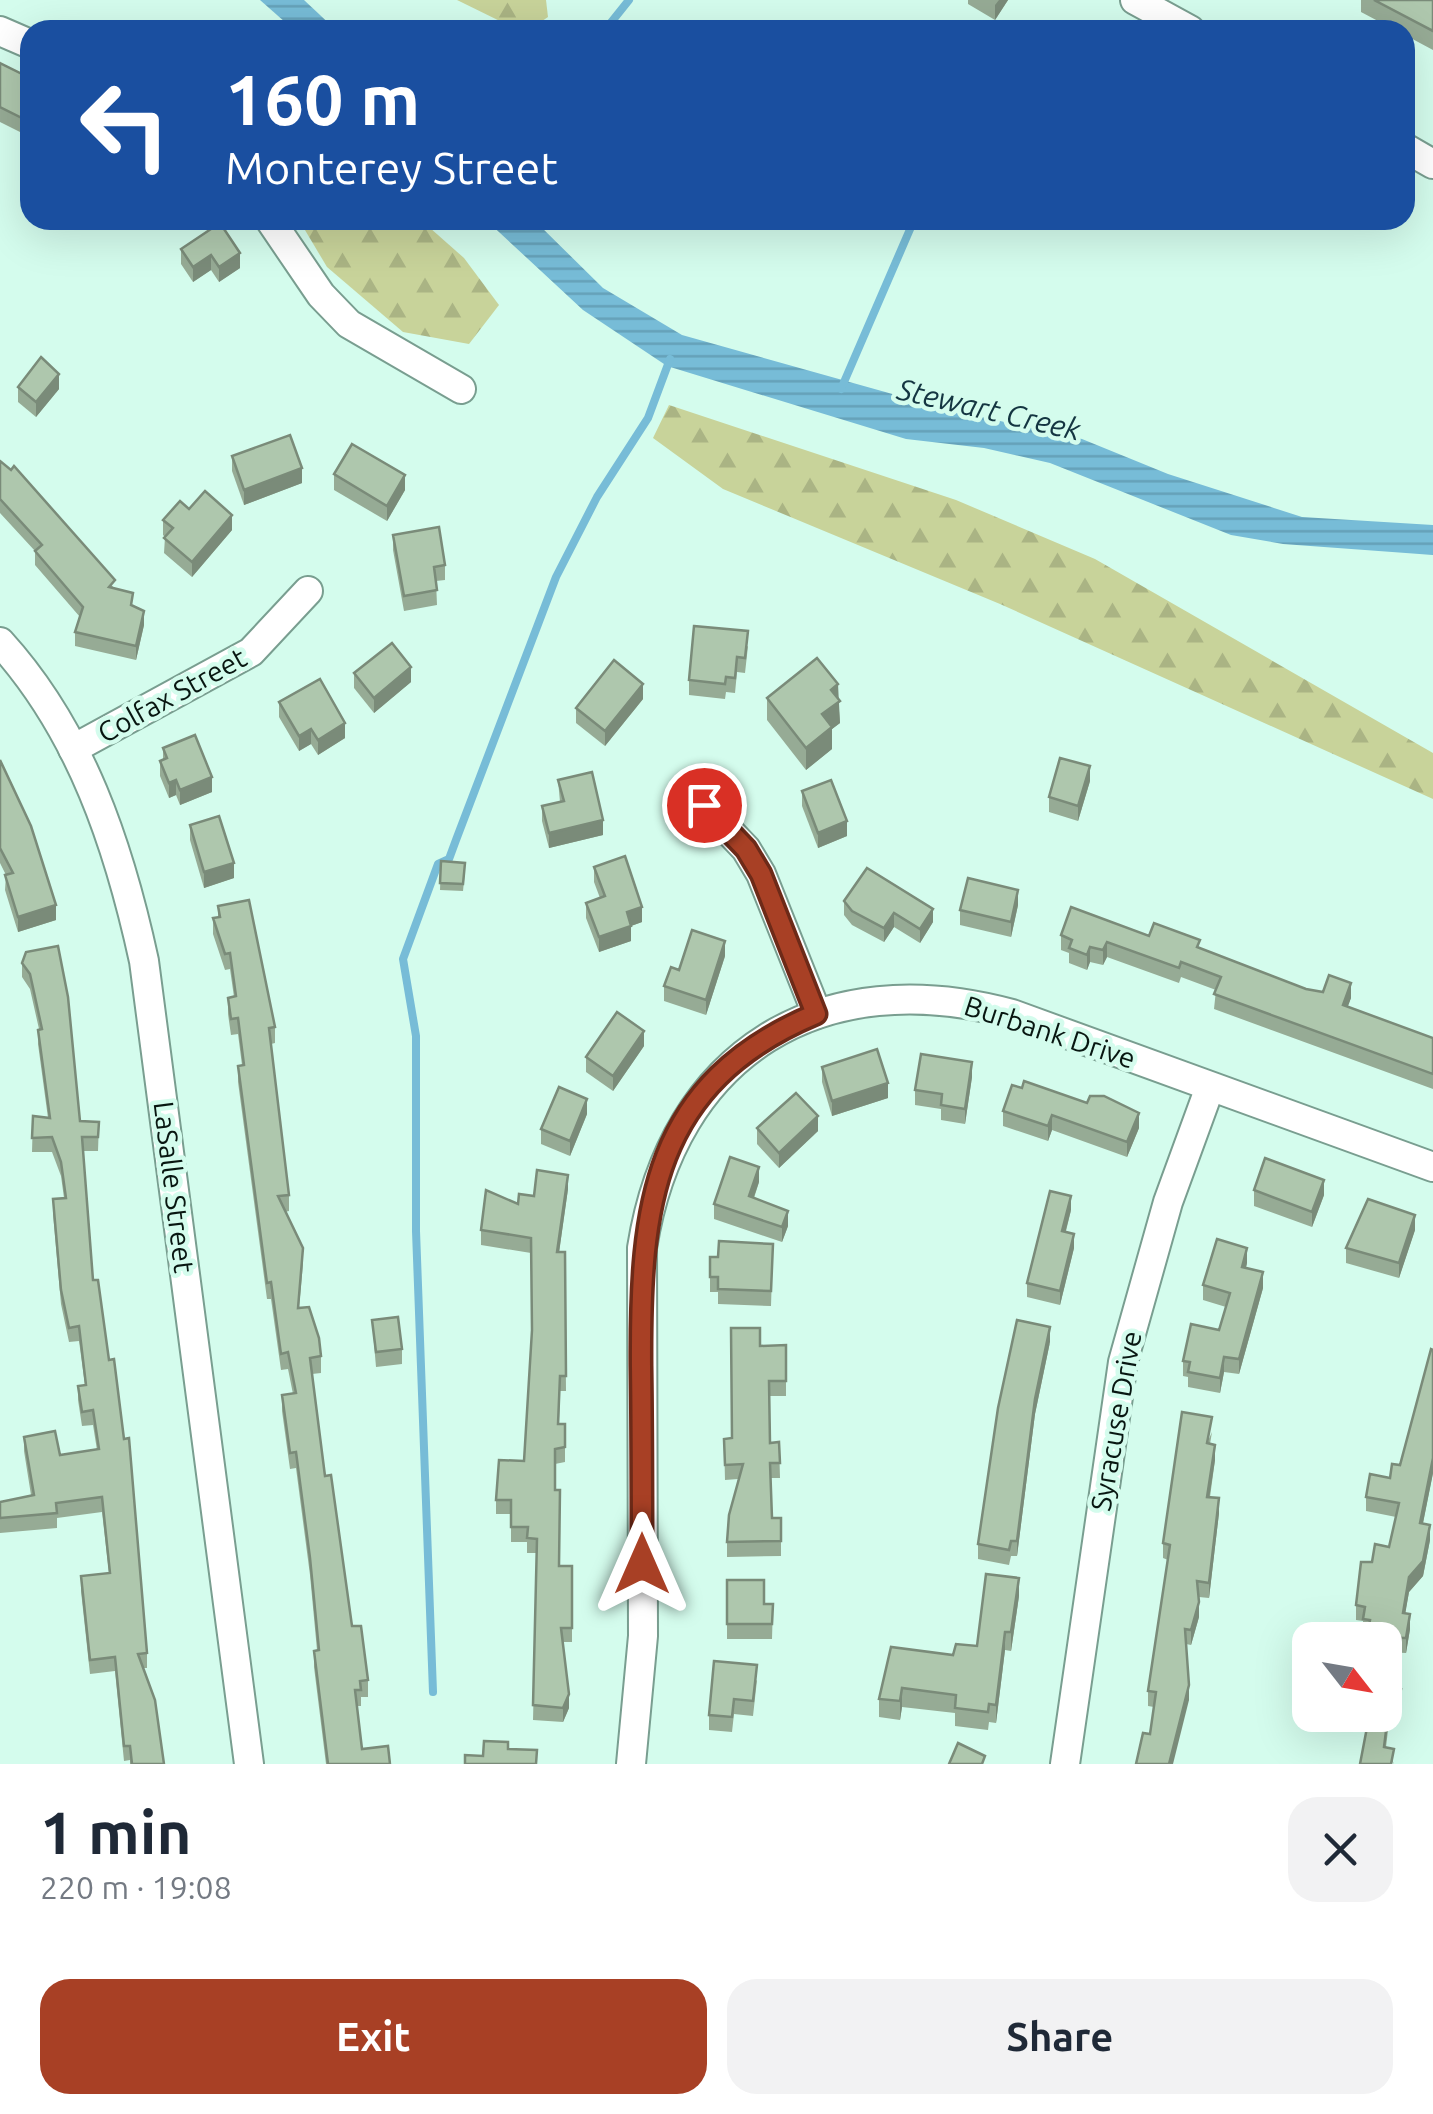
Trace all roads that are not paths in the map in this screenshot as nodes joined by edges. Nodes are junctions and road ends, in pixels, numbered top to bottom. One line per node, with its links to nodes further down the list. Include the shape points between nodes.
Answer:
1 (1135, 0): 2 (street)
2 (1172, 20)
3 (277, 230): 4 (street, via 349,324)
4 (461, 389)
5 (308, 591): 7 (street, Colfax Street, via 251,652)
6 (0, 642): 7 (street, LaSalle Street)
7 (73, 749): 12 (street, LaSalle Street, via 112,838 144,961)
8 (704, 805): 9 (street, via 761,874)
9 (816, 1014): 10 (street, Burbank Drive, via 877,998 967,1002); 13 (street, Burbank Drive, via 773,1035 714,1082 672,1143 650,1196 640,1276 642,1682)
10 (1210, 1087): 11 (street, Burbank Drive); 14 (street, Syracuse Drive, via 1122,1362)
11 (1433, 1167)
12 (248, 1764)
13 (632, 1764)
14 (1065, 1764)

